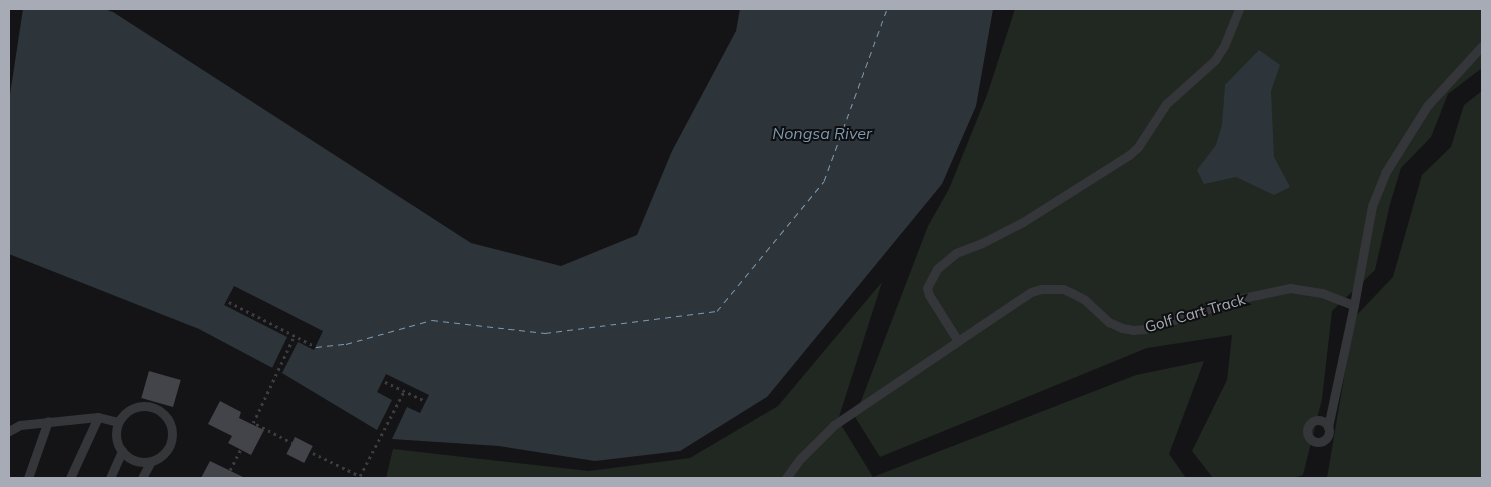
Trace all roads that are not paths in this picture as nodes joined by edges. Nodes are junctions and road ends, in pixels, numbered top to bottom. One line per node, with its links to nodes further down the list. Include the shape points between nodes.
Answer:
1 (1239, 9): 4 (lane, via 1215,60 1166,104 1138,147 1129,155 1023,222 956,253 936,269 928,288 929,295)
2 (1482, 46): 3 (lane, via 1427,106 1385,173 1372,206)
3 (1354, 305): 4 (lane, Golf Cart Track, via 1322,292 1290,288 1133,330 1108,322 1085,300 1072,293 1042,288); 8 (lane)
4 (958, 341): 16 (lane, Golf Cart Track, via 834,425)
5 (98, 418): 6 (lane); 7 (lane); 13 (lane)
6 (48, 421): 9 (lane, via 20,425); 12 (lane)
7 (118, 422): 10 (lane, via 116,437); 11 (lane, via 134,407 157,409 166,416 172,437 168,448)
8 (1328, 427)
9 (9, 431)
10 (122, 451): 11 (lane, via 140,462); 14 (lane)
11 (151, 461): 15 (lane)
12 (28, 478)
13 (70, 478)
14 (110, 478)
15 (142, 478)
16 (786, 478)

